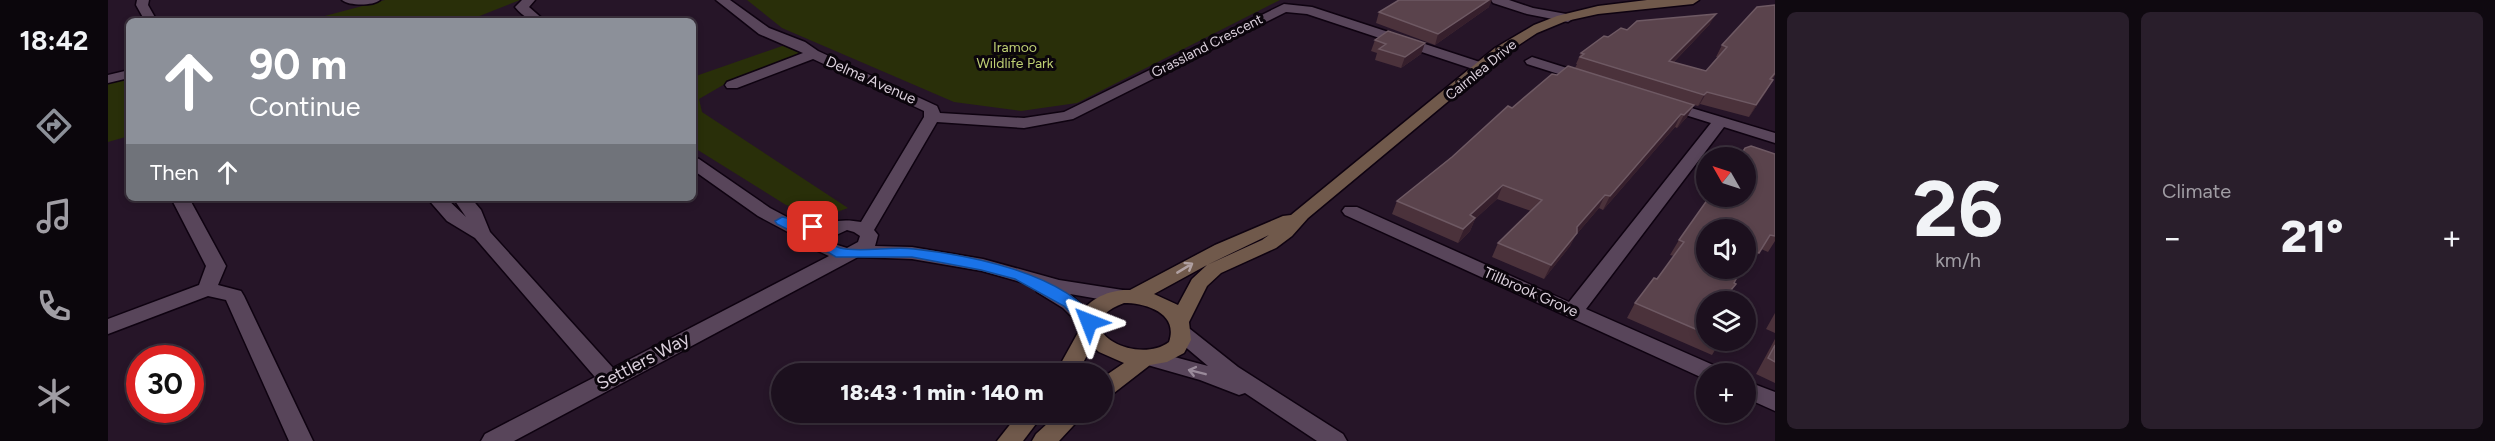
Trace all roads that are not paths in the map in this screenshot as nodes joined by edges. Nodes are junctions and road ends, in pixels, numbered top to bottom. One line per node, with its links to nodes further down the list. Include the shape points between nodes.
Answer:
1 (143, 0): 9 (street)
2 (348, 0): 3 (street)
3 (374, 0)
4 (529, 0): 10 (street, via 521,7)
5 (722, 0): 13 (street, Delma Avenue, via 764,31)
6 (1497, 0): 8 (street)
7 (1693, 0): 11 (street, Cairnlea Drive, via 1625,6)
8 (1532, 11): 11 (street); 12 (street)
9 (149, 18)
10 (535, 18)
11 (1568, 18): 12 (street, Cairnlea Drive)
12 (1546, 25): 15 (street, Cairnlea Drive, via 1500,51)
13 (813, 54): 19 (street); 21 (street, Delma Avenue, via 928,106)
14 (1532, 61): 18 (street)
15 (1481, 67): 21 (street, Grassland Crescent, via 1308,10 1284,8 1068,116 1024,123); 30 (street, Cairnlea Drive)
16 (126, 75): 17 (street)
17 (108, 79)
18 (1596, 82)
19 (732, 85)
20 (1653, 100): 22 (street)
21 (932, 117): 25 (street)
22 (1721, 121): 23 (street); 42 (street)
23 (1774, 136)
24 (696, 164): 31 (street)
25 (883, 199): 32 (street); 33 (street)
26 (182, 201): 40 (street, via 216,266)
27 (439, 201): 34 (street, via 453,217)
28 (464, 201): 34 (street)
29 (1351, 212): 42 (street, Tillbrook Grove)
30 (1302, 214): 41 (street, Cairnlea Drive, one-way to 30); 45 (street, Cairnlea Drive, via 1269,244 1214,269 1199,283)
31 (782, 221): 32 (street, via 813,227); 35 (street)
32 (841, 226): 33 (street); 35 (street, Settlers Way, via 825,234)
33 (867, 233): 36 (street, via 867,244); 37 (street)
34 (481, 234): 49 (street)
35 (824, 245): 36 (street, via 836,252); 39 (street, Settlers Way, via 815,261)
36 (854, 252): 37 (street); 39 (street, Settlers Way)
37 (912, 253): 38 (street, via 983,265)
38 (1020, 276): 41 (street); 43 (street, via 1070,303)
39 (793, 282): 49 (street, Settlers Way)
40 (207, 289): 44 (street); 56 (street, via 234,296)
41 (1128, 296): 43 (street, via 1098,305 1091,313); 45 (street, via 1161,304)
42 (1573, 311): 48 (street, Tillbrook Grove)
43 (1089, 326): 46 (street, via 1095,339 1116,354); 47 (street)
44 (108, 327)
45 (1182, 327): 46 (street, via 1181,343 1174,350); 53 (street, via 1230,373)
46 (1148, 359): 50 (street); 53 (street, one-way to 46, via 1231,383)
47 (1071, 363)
48 (1696, 367)
49 (610, 379): 57 (street, Settlers Way)
50 (1113, 383)
51 (1756, 393): 52 (street)
52 (1775, 402)
53 (1289, 413): 60 (street)
54 (1025, 423): 58 (street)
55 (1064, 423): 59 (street)
56 (301, 441)
57 (493, 441)
58 (1009, 441)
59 (1044, 441)
60 (1335, 441)

